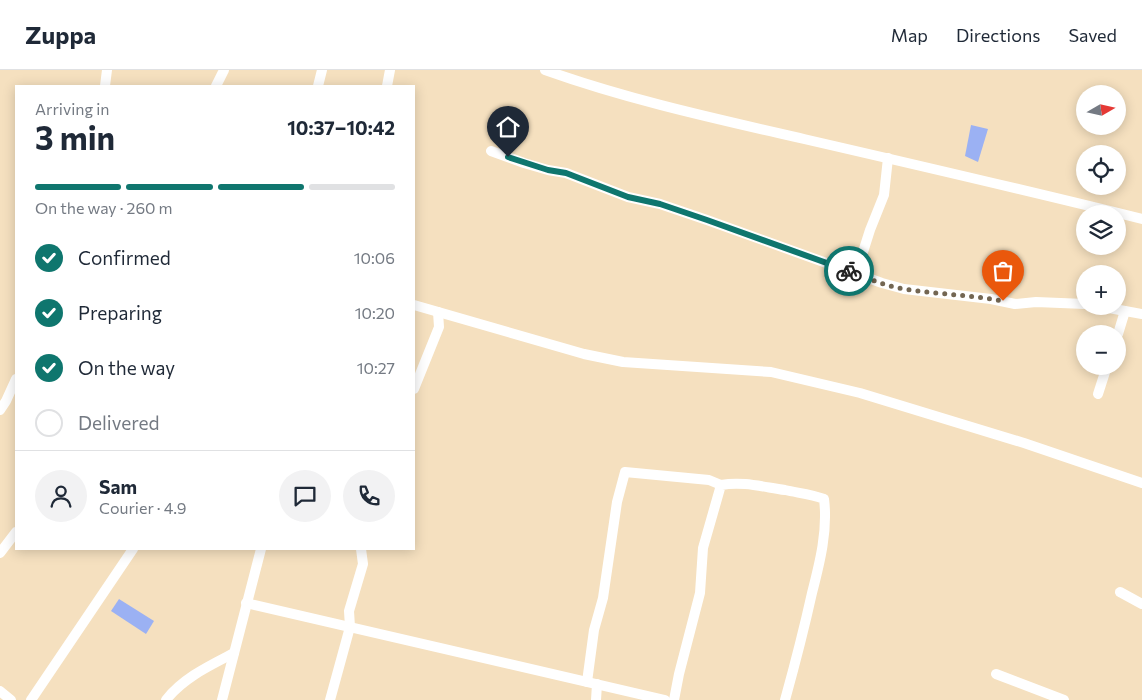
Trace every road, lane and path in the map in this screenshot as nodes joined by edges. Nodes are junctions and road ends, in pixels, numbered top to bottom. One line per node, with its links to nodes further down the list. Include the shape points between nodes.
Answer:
1 (107, 70): 6 (street)
2 (224, 70): 7 (street)
3 (322, 70): 8 (street)
4 (390, 70): 9 (street)
5 (545, 70): 11 (street, via 683,111)
6 (105, 85)
7 (216, 85)
8 (318, 85)
9 (387, 85)
10 (491, 151): 13 (street, via 566,173 628,197 660,204)
11 (888, 158): 12 (street); 13 (street, via 884,195)
12 (1142, 219)
13 (856, 274): 14 (street, via 904,289 1015,304)
14 (1076, 304)
15 (415, 305): 17 (street)
16 (1126, 311): 18 (street)
17 (438, 312): 21 (street, via 440,327); 24 (street, via 623,362 771,372 860,393)
18 (1142, 314)
19 (1104, 375): 22 (street)
20 (15, 381): 23 (street)
21 (415, 387)
22 (1098, 394)
23 (0, 410)
24 (1142, 483)
25 (721, 485): 37 (street, via 709,480 625,472 617,502 603,598 594,630); 46 (street, via 703,548 700,593); 47 (street, via 752,484 824,498 826,516 821,557)
26 (15, 533): 30 (street)
27 (132, 550): 40 (street)
28 (261, 550): 32 (street)
29 (362, 550): 34 (street, via 363,564 350,611)
30 (0, 553)
31 (1120, 592): 33 (street)
32 (246, 603): 34 (street); 35 (street)
33 (1142, 604)
34 (350, 627): 37 (street); 43 (street)
35 (234, 653): 41 (street, via 189,678); 42 (street)
36 (996, 674): 48 (street)
37 (592, 683): 44 (street); 45 (street)
38 (0, 692): 39 (street)
39 (11, 700)
40 (31, 700)
41 (166, 700)
42 (222, 700)
43 (330, 700)
44 (596, 700)
45 (665, 700)
46 (674, 700)
47 (786, 700)
48 (1064, 700)

